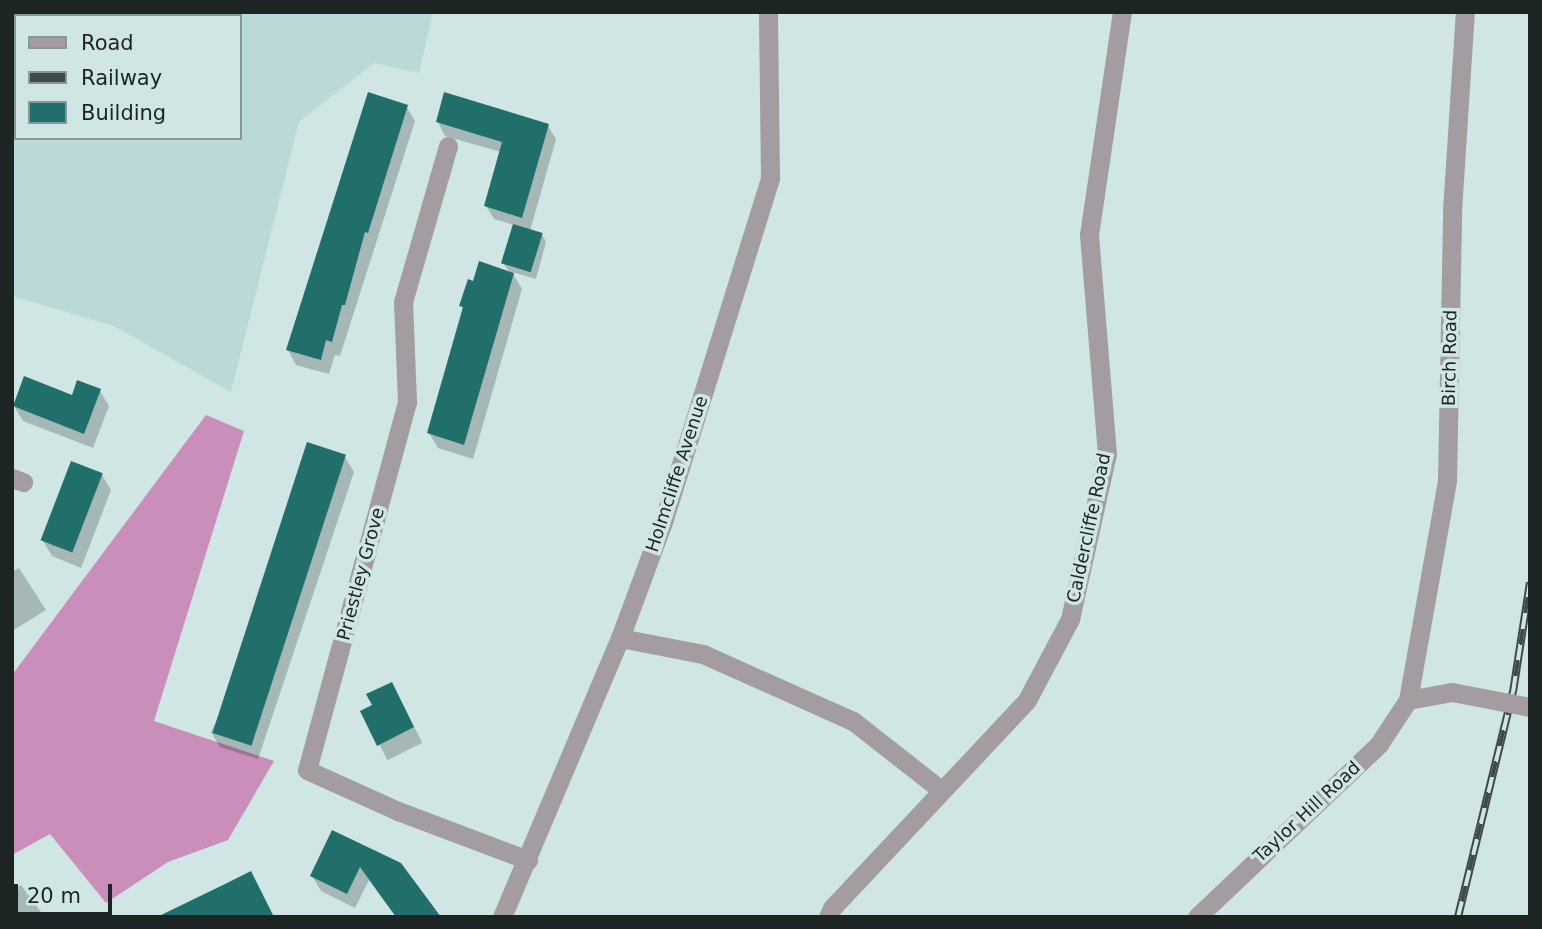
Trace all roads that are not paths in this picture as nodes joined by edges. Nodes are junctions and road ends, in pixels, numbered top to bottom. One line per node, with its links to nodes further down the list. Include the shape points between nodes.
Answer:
1 (768, 12): 5 (street, Holmcliffe Avenue, via 770,178 663,522)
2 (1122, 12): 8 (street, Caldercliffe Road, via 1089,235 1107,454 1070,619 1027,701)
3 (1465, 12): 6 (street, Birch Road, via 1452,211 1447,480)
4 (448, 146): 9 (street, Priestley Grove, via 403,302 407,402 307,770)
5 (620, 638): 8 (street, via 703,654 853,721); 9 (street, Holmcliffe Avenue)
6 (1408, 700): 7 (street, bridge, via 1452,692); 12 (street, Taylor Hill Road, via 1379,744)
7 (1530, 707)
8 (941, 790): 11 (street, Caldercliffe Road)
9 (527, 860): 10 (street, Holmcliffe Avenue)
10 (502, 917)
11 (828, 917)
12 (1197, 917)

